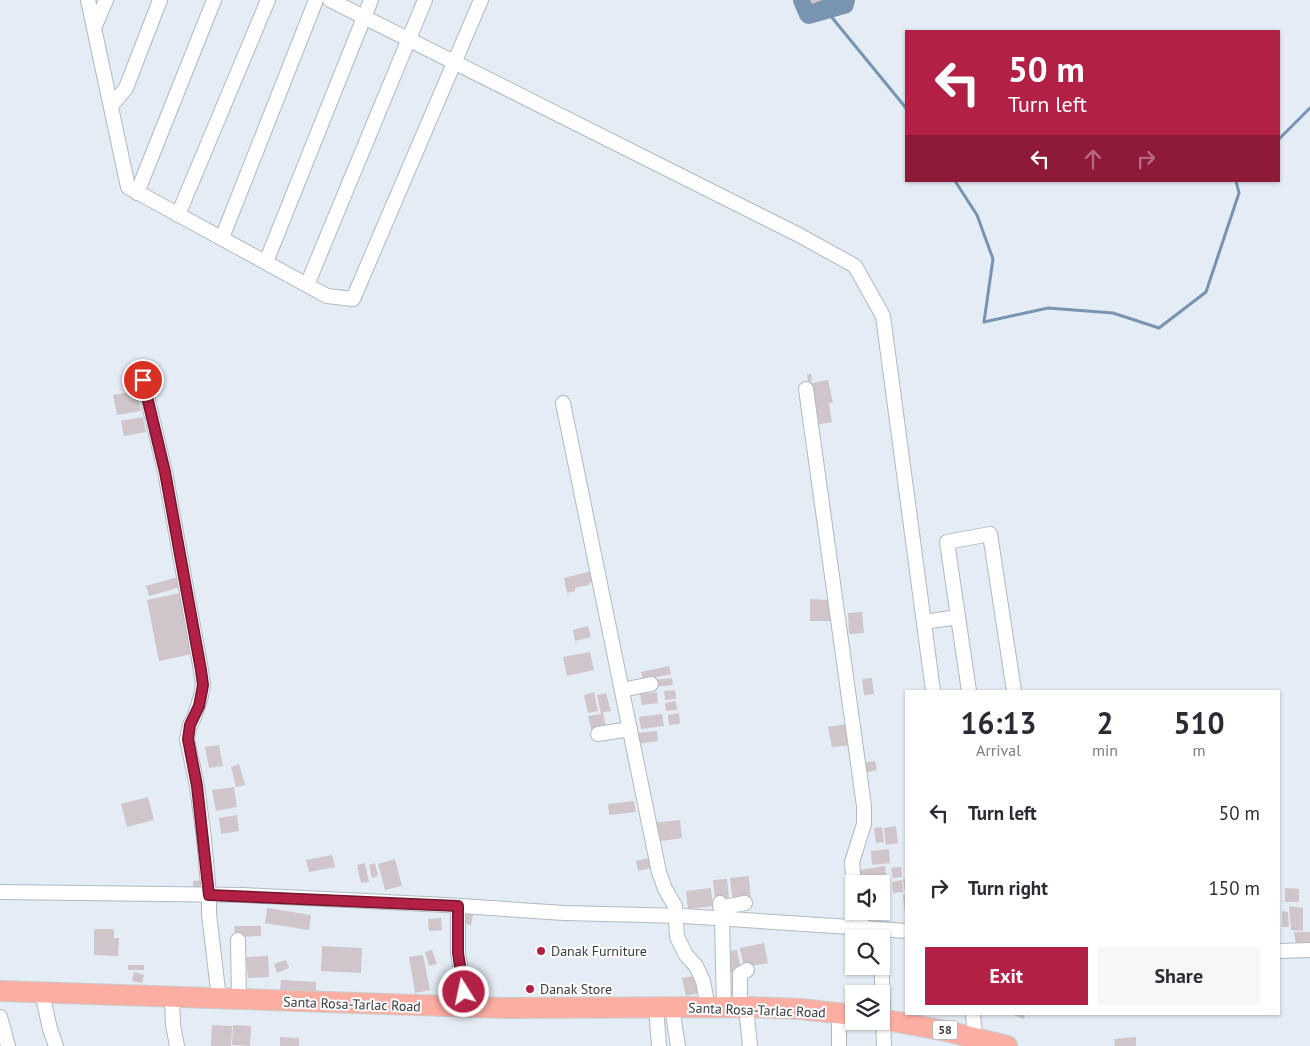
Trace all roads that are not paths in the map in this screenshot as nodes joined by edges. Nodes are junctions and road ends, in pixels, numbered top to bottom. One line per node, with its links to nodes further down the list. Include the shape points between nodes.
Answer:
1 (88, 0): 12 (street)
2 (106, 0): 12 (street)
3 (160, 0): 15 (street, via 126,88)
4 (214, 0): 16 (street)
5 (268, 0): 17 (street)
6 (316, 0): 18 (street)
7 (330, 0): 11 (street)
8 (371, 0): 11 (street)
9 (425, 0): 13 (street)
10 (481, 0): 14 (street)
11 (364, 17): 13 (street); 19 (street)
12 (94, 28): 15 (street)
13 (409, 39): 14 (street); 20 (street)
14 (455, 62): 20 (street, via 352,299 327,296); 25 (street, via 800,235 855,266 883,316)
15 (111, 106): 16 (street, via 128,187)
16 (137, 193): 17 (street)
17 (178, 215): 18 (street)
18 (222, 238): 19 (street)
19 (266, 262): 20 (street)
20 (307, 285)
21 (143, 380): 35 (street, via 165,472 203,685 188,739)
22 (806, 389): 33 (street, via 864,806 864,824 852,862)
23 (563, 403): 27 (street)
24 (958, 617): 25 (street); 29 (street); 30 (street, via 947,542 990,534)
25 (924, 622): 28 (street)
26 (651, 684): 27 (street)
27 (622, 690): 31 (street)
28 (934, 690)
29 (969, 690)
30 (1014, 690)
31 (630, 729): 32 (street); 39 (street, via 659,872)
32 (598, 734)
33 (853, 875)
34 (0, 892): 35 (street)
35 (209, 895): 38 (street); 51 (street)
36 (720, 903): 40 (street)
37 (745, 903): 40 (street, via 729,906)
38 (458, 906): 39 (street, via 564,913); 53 (street, via 458,953)
39 (676, 915): 40 (street); 54 (street, via 677,937 683,950 703,980)
40 (725, 919): 41 (street); 54 (street)
41 (861, 930)
42 (890, 931): 43 (street)
43 (905, 931)
44 (238, 940): 52 (street)
45 (1310, 950): 46 (street)
46 (1280, 951)
47 (747, 970): 54 (street, via 740,974)
48 (0, 991): 49 (highway, Santa Rosa-Tarlac Road)
49 (42, 993): 50 (highway, Santa Rosa-Tarlac Road); 64 (street)
50 (172, 997): 51 (highway, Santa Rosa-Tarlac Road); 65 (street)
51 (219, 999): 52 (highway, Santa Rosa-Tarlac Road)
52 (239, 1000): 53 (highway, Santa Rosa-Tarlac Road)
53 (467, 1007): 55 (highway, Santa Rosa-Tarlac Road)
54 (730, 1007): 55 (highway, Santa Rosa-Tarlac Road); 56 (highway, Santa Rosa-Tarlac Road); 68 (street)
55 (664, 1008): 66 (street); 67 (street)
56 (845, 1014)
57 (973, 1015): 62 (street)
58 (0, 1017): 63 (street)
59 (845, 1019): 69 (street)
60 (890, 1020): 62 (highway, 58)
61 (883, 1030): 70 (street)
62 (975, 1037): 71 (highway, 58)
63 (8, 1046)
64 (56, 1046)
65 (177, 1046)
66 (659, 1046)
67 (678, 1046)
68 (750, 1046)
69 (839, 1046)
70 (884, 1046)
71 (1007, 1046)

